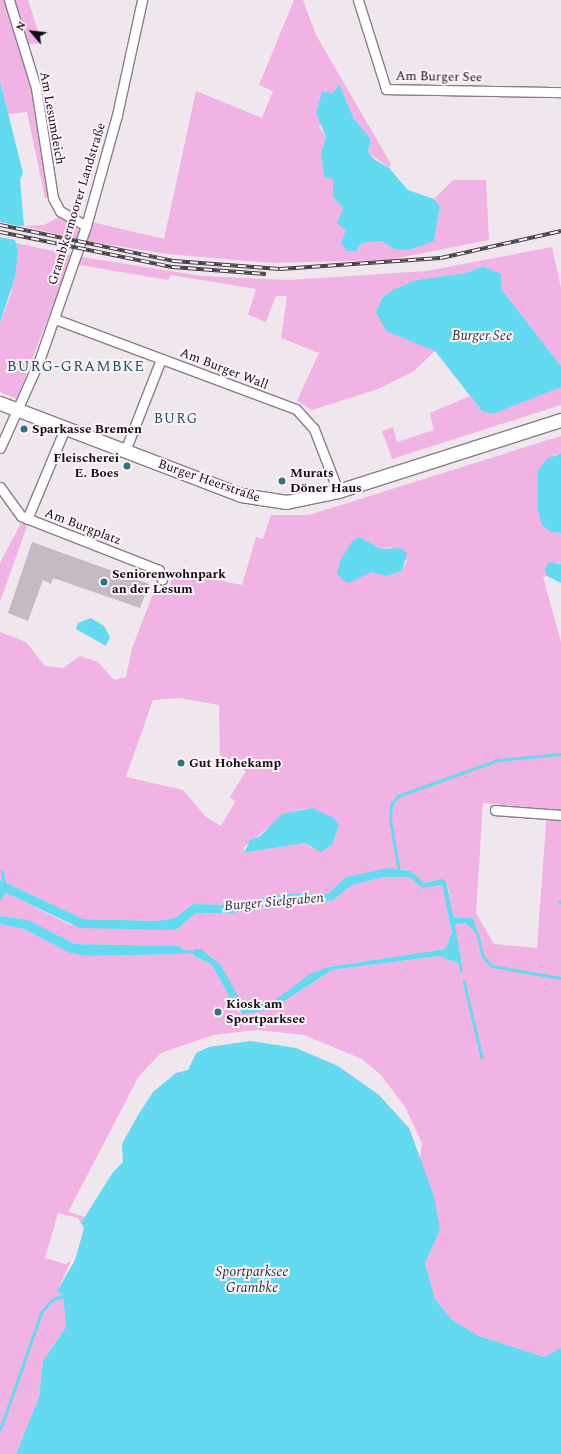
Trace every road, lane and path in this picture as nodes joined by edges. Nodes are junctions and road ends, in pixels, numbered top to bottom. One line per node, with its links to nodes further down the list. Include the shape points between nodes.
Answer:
1 (9, 0): 5 (street, Am Lesumdeich, via 36,88 53,198 60,211)
2 (142, 0): 5 (street, Grambkermoorer Landstraße, via 117,115)
3 (358, 0): 4 (street, Am Burger See, via 386,90)
4 (561, 92)
5 (86, 226): 6 (street, Grambkermoorer Landstraße)
6 (55, 319): 7 (street, Am Burger Wall); 9 (street, Grambkermoorer Landstraße)
7 (161, 359): 13 (street); 15 (street, Am Burger Wall, via 296,409 314,429)
8 (0, 404): 9 (main road, Burger Heerstraße)
9 (18, 410): 11 (main road, Burger Heerstraße); 12 (street, Grambkermoorer Landstraße)
10 (561, 420): 15 (main road, Burger Heerstraße)
11 (65, 428): 13 (main road, Burger Heerstraße); 16 (street)
12 (0, 448)
13 (125, 451): 15 (main road, Burger Heerstraße, via 257,499 286,502)
14 (0, 487): 16 (street, Am Burgplatz)
15 (338, 491)
16 (27, 519): 17 (street, Am Burgplatz, via 159,570)
17 (162, 580)
18 (495, 810): 19 (street)
19 (561, 815)

